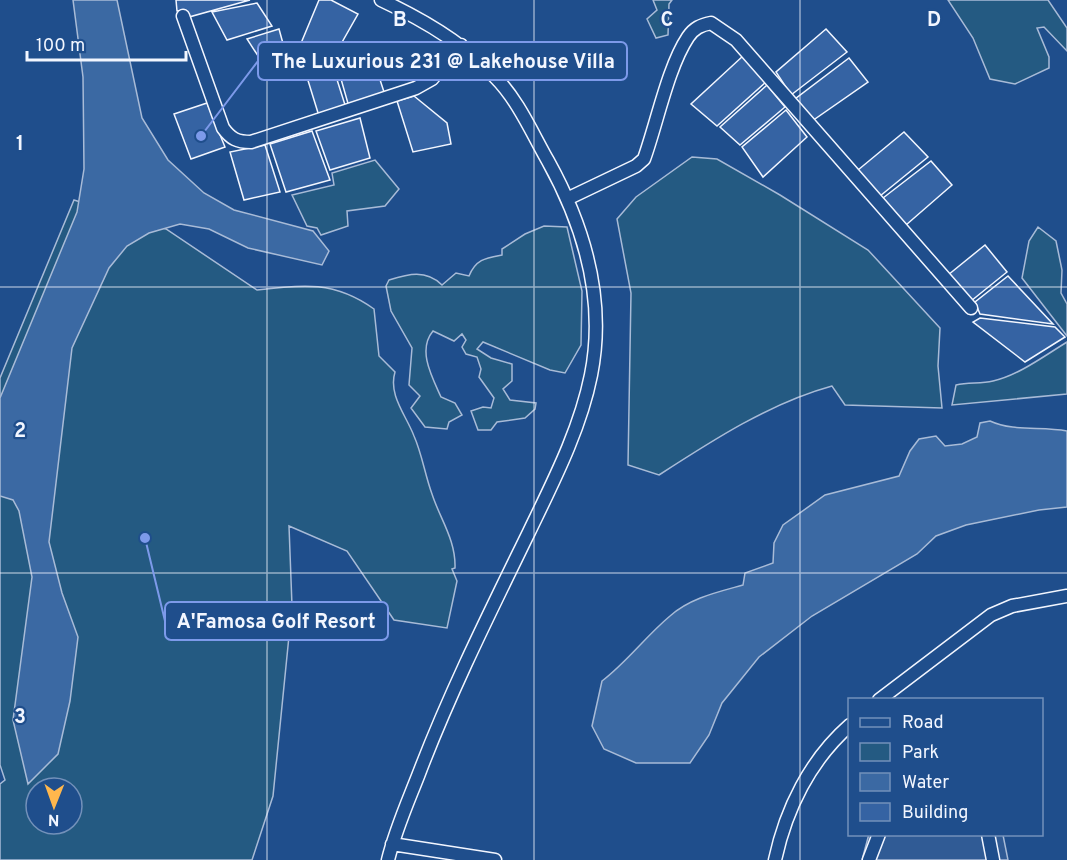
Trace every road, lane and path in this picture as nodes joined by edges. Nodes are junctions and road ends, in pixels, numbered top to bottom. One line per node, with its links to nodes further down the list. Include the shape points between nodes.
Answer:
1 (390, 2): 3 (street)
2 (183, 16): 3 (street, via 223,128 239,142 251,142 416,88 432,79)
3 (462, 45): 4 (street, via 497,78 524,117)
4 (569, 198): 5 (street, via 644,159 689,35 699,25 711,23 736,40); 11 (street, via 593,280 595,331 591,374 580,416 439,722)
5 (972, 308)
6 (1067, 596): 7 (street, via 1012,606 991,615)
7 (880, 698)
8 (848, 726): 14 (street, via 801,785 781,832)
9 (878, 836): 15 (street)
10 (988, 836): 16 (street)
11 (392, 843): 12 (street); 13 (street)
12 (388, 860)
13 (495, 860)
14 (775, 860)
15 (869, 860)
16 (993, 860)

